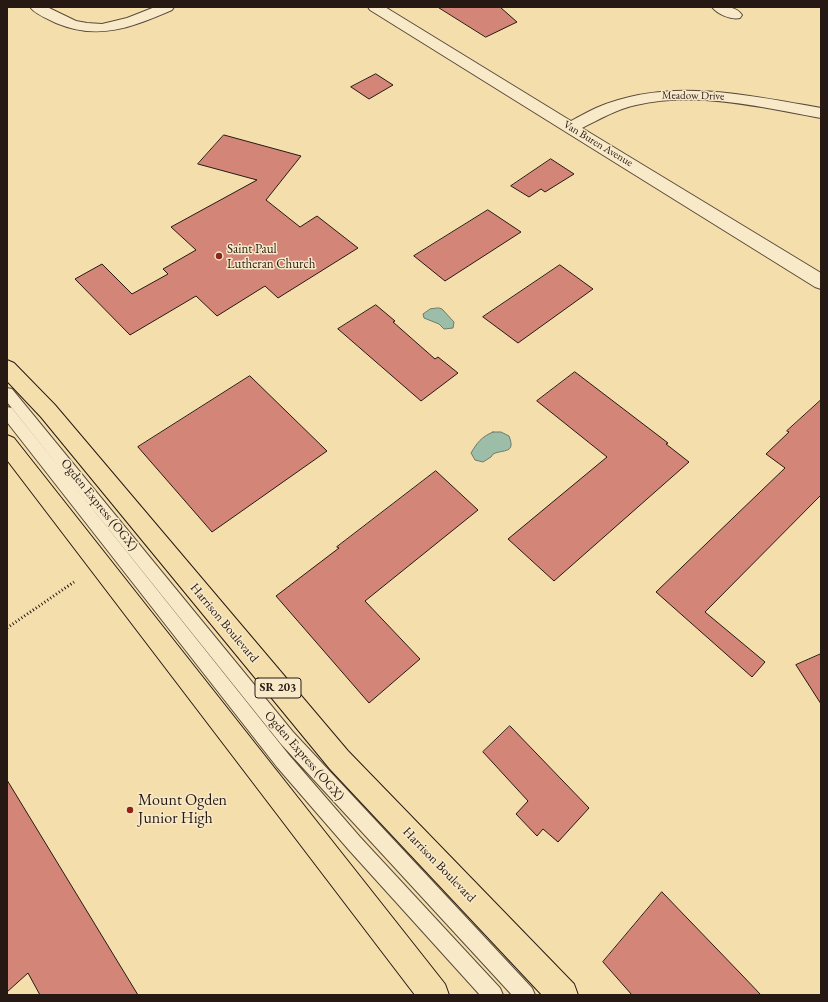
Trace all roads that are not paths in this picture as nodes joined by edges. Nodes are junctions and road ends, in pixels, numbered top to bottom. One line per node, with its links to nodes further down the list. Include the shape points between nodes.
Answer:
1 (37, 7): 2 (street, via 71,25 99,29 132,22)
2 (167, 7)
3 (375, 7): 7 (street, Van Buren Avenue)
4 (719, 7): 5 (street)
5 (735, 15)
6 (821, 113): 7 (street, Meadow Drive, via 732,97 679,94 654,96 618,104 588,116)
7 (570, 128): 8 (street, Van Buren Avenue)
8 (821, 282)
9 (7, 368): 16 (main road, Harrison Boulevard / SR 203, via 48,411 339,760)
10 (7, 392): 15 (lane, Ogden Express (OGX), via 287,738)
11 (7, 412): 14 (lane, Ogden Express (OGX), via 283,761 354,843)
12 (8, 447): 13 (main road)
13 (434, 995)
14 (494, 995)
15 (525, 995)
16 (563, 995)

